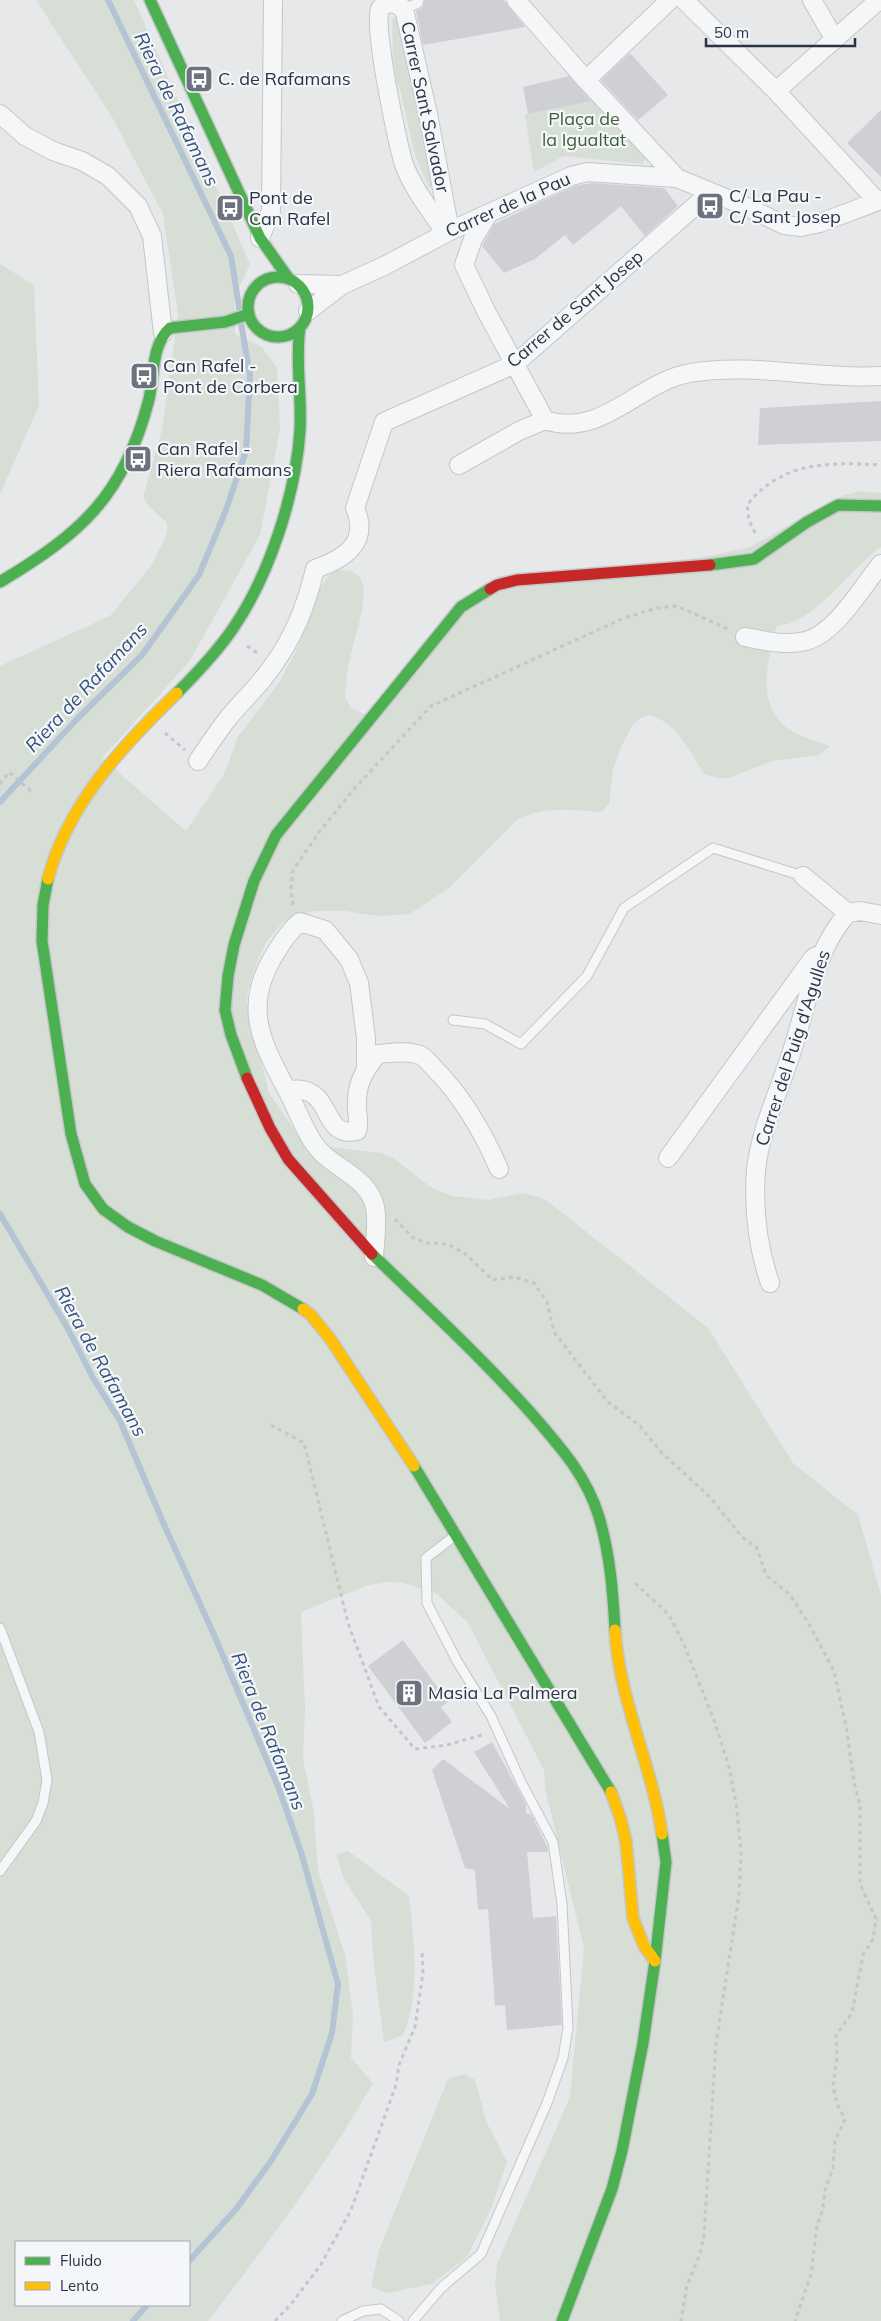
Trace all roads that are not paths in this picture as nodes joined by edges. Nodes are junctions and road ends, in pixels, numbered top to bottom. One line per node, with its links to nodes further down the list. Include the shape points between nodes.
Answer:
1 (150, 0): 20 (street)
2 (273, 0): 20 (street, via 271,211)
3 (419, 0): 10 (lane, via 418,4)
4 (516, 0): 12 (street)
5 (670, 0): 12 (street)
6 (684, 0): 13 (street)
7 (812, 0): 11 (street)
8 (880, 0): 11 (street)
9 (380, 4): 10 (street, Carrer Sant Salvador, via 394,3); 19 (street, Carrer Sant Salvador, via 378,15 388,90 405,167)
10 (404, 9): 19 (street, Carrer Sant Salvador, via 428,114)
11 (835, 40): 13 (street)
12 (586, 80): 15 (street)
13 (776, 91): 17 (street)
14 (0, 114): 27 (street, via 25,136 108,176 138,206 152,236)
15 (677, 178): 16 (street, Carrer de la Pau); 18 (street, Carrer de la Pau, via 587,172 571,176)
16 (711, 192): 17 (street, Carrer de la Pau, via 784,225 801,226 820,223); 29 (street, Carrer de Sant Josep)
17 (879, 201)
18 (488, 214): 19 (street, Carrer de la Pau); 29 (street, via 473,239 464,264)
19 (448, 232): 23 (street, Carrer de la Pau)
20 (260, 238): 21 (street); 22 (street)
21 (261, 271): 22 (street); 25 (street, via 248,303)
22 (294, 282): 23 (street, Carrer de la Pau); 24 (street, via 306,297)
23 (342, 285): 24 (street, Carrer de la Pau)
24 (308, 311): 26 (street)
25 (249, 314): 27 (street, via 225,322); 28 (street, via 260,331)
26 (300, 328): 28 (street, via 288,335); 30 (street)
27 (167, 331): 36 (street, via 158,345 152,388 142,423 129,456 104,499 82,527 64,542)
28 (274, 337): 30 (street)
29 (515, 364): 32 (street); 38 (street, Carrer de Sant Josep, via 384,422 355,508 359,518 358,538 343,558 315,569 302,614 274,665)
30 (296, 365): 50 (street, via 301,410 288,496 274,544 257,585 230,634 115,759 80,808 50,869 42,941 71,1134 85,1184 103,1209 128,1227 262,1285 311,1315 375,1404)
31 (881, 376): 32 (street, via 852,378 765,371 689,373 653,387 616,410 583,423 560,425)
32 (545, 420): 33 (street)
33 (459, 465)
34 (881, 506): 48 (street, via 838,505 754,559 677,569 517,580 481,594 461,607 433,639 276,835 254,881 234,945 226,992 227,1018 253,1092 288,1159)
35 (881, 564): 37 (street, via 832,628 807,641 779,643)
36 (0, 582)
37 (745, 637)
38 (198, 761)
39 (803, 876): 40 (street); 43 (lane, via 713,848 624,908 587,976 521,1044 485,1024)
40 (848, 913): 41 (street, via 860,911); 42 (street, Carrer del Puig d'Agulles, via 827,942)
41 (881, 915)
42 (824, 952): 46 (street, via 813,958); 49 (street, Carrer del Puig d'Agulles, via 765,1127 756,1168 755,1220 760,1252)
43 (453, 1020)
44 (366, 1068): 45 (street, via 357,1086 360,1123 357,1131 347,1134 337,1130 317,1098 304,1090); 45 (street, via 359,983 349,959 324,930 300,922 290,931 266,968 258,997 257,1019 261,1035); 47 (street, via 377,1054 421,1055 467,1108)
45 (287, 1090): 48 (street, via 322,1154 362,1183 375,1207)
46 (668, 1158)
47 (499, 1169)
48 (374, 1257): 53 (street, via 495,1372 567,1454 599,1516 613,1586 616,1640 630,1715 655,1798 665,1854)
49 (770, 1283)
50 (457, 1535): 53 (street, via 611,1793 622,1819 626,1843 629,1906 637,1934); 56 (lane, via 426,1558 427,1603 496,1728 553,1842 562,1904 568,2028 563,2058 547,2103 481,2254 441,2288)
51 (0, 1628): 52 (lane, via 39,1732 47,1780 36,1821)
52 (0, 1871)
53 (655, 1961): 57 (street, via 622,2151 612,2189)
54 (342, 2321): 55 (lane, via 363,2311 381,2309)
55 (399, 2321)
56 (413, 2321)
57 (562, 2321)

